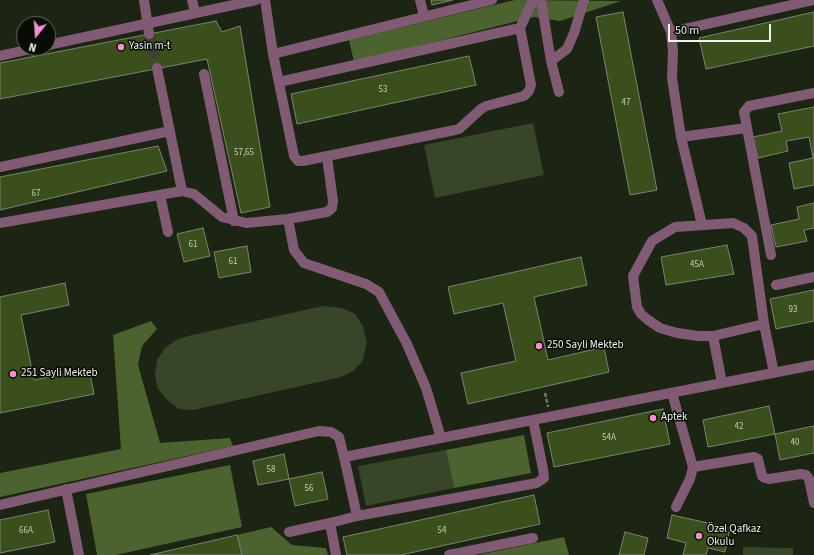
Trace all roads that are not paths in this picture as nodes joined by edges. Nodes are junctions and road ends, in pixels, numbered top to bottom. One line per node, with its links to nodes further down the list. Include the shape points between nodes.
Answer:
1 (144, 0): 14 (street)
2 (192, 0): 12 (street)
3 (256, 0): 12 (street)
4 (265, 0): 20 (street)
5 (420, 0): 13 (street)
6 (492, 0): 13 (street)
7 (533, 0): 15 (street)
8 (541, 0): 22 (street)
9 (584, 0): 22 (street, via 567,49)
10 (657, 0): 16 (street)
11 (814, 0): 16 (street)
12 (195, 12): 14 (street)
13 (424, 16): 20 (street)
14 (147, 23): 17 (street); 18 (street)
15 (520, 28): 25 (street); 31 (street, via 531,85 524,96 486,106 459,129)
16 (671, 32): 30 (street, via 672,78)
17 (149, 34)
18 (56, 43)
19 (16, 52): 21 (street)
20 (273, 54): 25 (street)
21 (0, 56)
22 (551, 61): 26 (street)
23 (157, 68): 29 (street)
24 (204, 74): 36 (street)
25 (279, 82): 31 (street, via 294,156 303,162)
26 (559, 92)
27 (814, 93): 28 (street, via 749,106 744,112)
28 (746, 128): 30 (street); 40 (street)
29 (170, 131): 32 (street); 33 (street)
30 (681, 137): 38 (street)
31 (327, 156): 35 (street, via 332,208 327,212)
32 (0, 167)
33 (182, 191): 34 (street); 36 (street, via 194,194 222,217)
34 (160, 195): 37 (street); 39 (street)
35 (288, 219): 36 (street, via 246,223); 50 (street, via 294,250 304,263 366,284 379,292 426,388)
36 (234, 221)
37 (0, 223)
38 (702, 225): 43 (street, via 733,223 744,228 752,236); 44 (street, via 675,227 652,241 634,276 636,307 660,328 677,333)
39 (168, 232)
40 (771, 255)
41 (814, 277): 42 (street)
42 (776, 285)
43 (764, 324): 44 (street); 46 (street)
44 (713, 336): 47 (street)
45 (814, 366): 46 (street)
46 (774, 373): 47 (street)
47 (722, 383): 48 (street)
48 (672, 393): 49 (street); 52 (street)
49 (533, 420): 50 (street); 57 (street, via 544,478 537,483)
50 (441, 438): 51 (street)
51 (344, 457): 53 (street, via 339,437 330,432 319,431); 57 (street)
52 (693, 467): 54 (street, via 754,457 758,459 762,476 765,478 806,475); 56 (street)
53 (66, 490): 55 (street); 61 (street)
54 (814, 503)
55 (0, 505)
56 (676, 507)
57 (357, 516): 58 (street)
58 (330, 523): 59 (street); 62 (street)
59 (289, 532)
60 (533, 538): 63 (street)
61 (79, 555)
62 (336, 555)
63 (449, 555)

